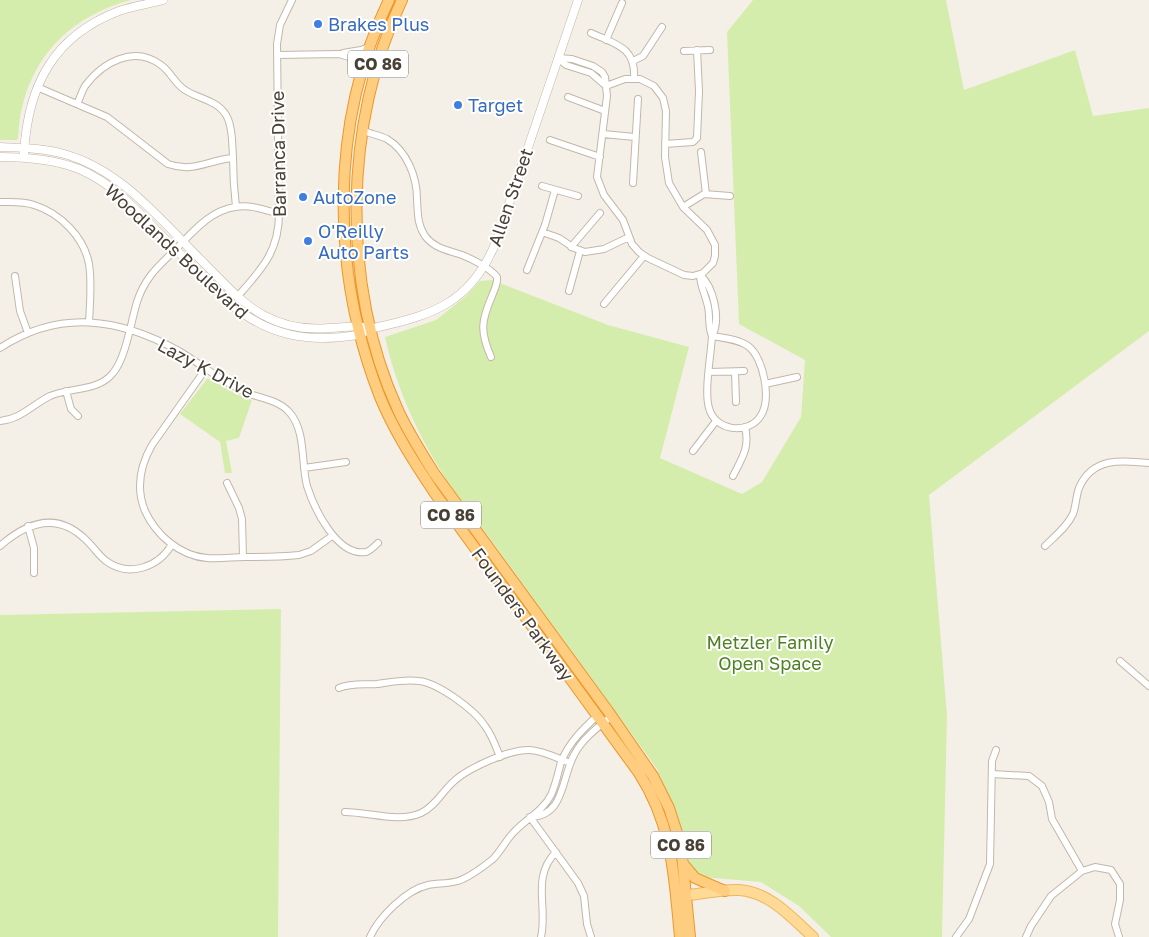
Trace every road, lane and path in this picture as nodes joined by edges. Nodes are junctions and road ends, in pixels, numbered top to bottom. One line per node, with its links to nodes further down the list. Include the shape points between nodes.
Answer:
1 (164, 0): 21 (street, via 121,10 88,27 58,53)
2 (292, 0): 15 (street, Barranca Drive, via 280,25)
3 (388, 0): 10 (highway, Founders Parkway / CO 86)
4 (402, 0): 27 (highway, Founders Parkway / CO 86, via 385,40)
5 (578, 0): 16 (street, Allen Street)
6 (622, 3): 9 (street)
7 (662, 27): 17 (street, via 643,56)
8 (592, 33): 9 (street)
9 (606, 40): 17 (street, via 625,50)
10 (370, 46): 14 (street); 18 (highway, Founders Parkway / CO 86)
11 (697, 50): 12 (street); 13 (street); 31 (street, via 697,138 691,142)
12 (710, 50)
13 (684, 51)
14 (340, 54): 15 (street); 18 (street, via 357,59)
15 (277, 55): 49 (street, Barranca Drive)
16 (558, 58): 20 (street, via 591,74); 57 (street, Allen Street, via 496,242)
17 (633, 62): 19 (street)
18 (362, 71): 24 (highway, Founders Parkway / CO 86)
19 (634, 78): 20 (street); 31 (street, via 651,83 663,98 666,111)
20 (606, 86): 26 (street)
21 (37, 87): 25 (street); 33 (street, via 28,115)
22 (568, 97): 26 (street)
23 (638, 98): 29 (street)
24 (355, 100): 27 (highway); 69 (highway, Founders Parkway / CO 86, via 343,207 345,253)
25 (77, 104): 38 (street, via 115,121 162,160 177,167 191,168); 38 (street, via 85,87 110,62 125,57 147,58 163,66 183,89 216,104 225,112 232,135)
26 (605, 111): 28 (street)
27 (362, 130): 57 (street, via 392,142 407,160 416,188 418,222 430,241 438,248); 67 (highway, Founders Parkway / CO 86, via 357,178 357,237)
28 (603, 134): 29 (street); 37 (street)
29 (635, 137): 39 (street)
30 (550, 140): 37 (street)
31 (664, 144): 47 (street, via 669,183)
32 (0, 147): 33 (street, Woodlands Boulevard)
33 (25, 148): 36 (street); 52 (street, Woodlands Boulevard, via 64,154 102,170 130,190)
34 (700, 152): 42 (street)
35 (0, 157): 36 (street, Woodlands Boulevard)
36 (24, 157): 54 (street, Woodlands Boulevard, via 54,161 99,179 124,197)
37 (600, 157): 51 (street, via 599,185 623,220)
38 (233, 158): 46 (street)
39 (633, 183)
40 (542, 186): 41 (street)
41 (555, 190): 43 (street); 50 (street)
42 (706, 194): 44 (street); 47 (street)
43 (578, 196)
44 (730, 196)
45 (0, 202): 66 (street, via 35,205 57,216 76,234 89,262)
46 (236, 207): 49 (street, via 255,207); 52 (street, via 224,209 209,218)
47 (683, 208): 59 (street, via 707,230 715,245 713,263)
48 (600, 213): 53 (street)
49 (279, 214): 62 (street, Barranca Drive, via 277,236 270,255)
50 (542, 232): 53 (street, via 561,239); 58 (street)
51 (628, 237): 55 (street, via 600,250); 56 (street)
52 (182, 242): 54 (street); 62 (street, Woodlands Boulevard)
53 (571, 247): 55 (street)
54 (176, 249): 64 (street, Woodlands Boulevard); 68 (street, via 145,283)
55 (580, 251): 61 (street)
56 (644, 256): 59 (street, via 684,275); 63 (street)
57 (484, 267): 67 (street, Allen Street, via 459,295 436,310 421,317); 73 (street, via 498,278 482,323 483,339)
58 (527, 270)
59 (700, 275): 71 (street)
60 (15, 276): 70 (street, via 20,311)
61 (568, 291)
62 (237, 297): 65 (street, Woodlands Boulevard)
63 (604, 304)
64 (244, 315): 65 (street, via 248,312); 69 (street, Woodlands Boulevard, via 270,329 300,337 330,338)
65 (263, 315): 69 (street, Woodlands Boulevard, via 287,325)
66 (89, 322): 68 (street, Lazy K Drive); 70 (street, Lazy K Drive)
67 (370, 328): 69 (street, Woodlands Boulevard); 103 (highway, Founders Parkway / CO 86, via 391,394 415,444)
68 (129, 329): 74 (street, Lazy K Drive, via 180,352); 80 (street, via 120,362 106,380 98,385)
69 (359, 330): 104 (highway, Founders Parkway / CO 86, via 381,398 412,458)
70 (28, 333): 72 (street, Lazy K Drive)
71 (712, 336): 76 (street); 79 (street, via 739,341 751,349 761,365)
72 (0, 348)
73 (491, 357)
74 (205, 370): 89 (street, Lazy K Drive, via 288,410 299,430); 95 (street, via 145,456 142,470 140,492 143,505 154,528)
75 (744, 371): 77 (street)
76 (709, 372): 77 (street); 84 (street, via 708,404)
77 (735, 372): 81 (street)
78 (797, 377): 79 (street)
79 (764, 384): 85 (street, via 763,412)
80 (66, 391): 82 (street, via 71,409); 83 (street, via 19,416)
81 (736, 402)
82 (78, 416)
83 (0, 421)
84 (716, 421): 85 (street, via 730,428); 86 (street)
85 (745, 427): 90 (street, via 747,448)
86 (693, 451)
87 (346, 462): 89 (street)
88 (1149, 463): 97 (street, via 1122,460 1097,466 1079,488 1067,524)
89 (304, 468): 93 (street, Lazy K Drive, via 314,502)
90 (733, 476)
91 (227, 483): 98 (street, via 242,519)
92 (28, 526): 95 (street, via 65,525 80,534 111,564 126,569 140,569 154,563); 96 (street); 99 (street, via 34,548)
93 (332, 536): 94 (street, Lazy K Drive, via 340,544 359,552 368,552); 98 (street, via 304,554)
94 (378, 543)
95 (172, 544): 98 (street, via 206,558)
96 (0, 546)
97 (1045, 546)
98 (243, 557)
99 (34, 573)
100 (1120, 661): 101 (street)
101 (1149, 686)
102 (339, 688): 106 (street, via 406,680 432,684 481,720)
103 (609, 712): 104 (street); 113 (highway, Founders Parkway / CO 86, via 665,797)
104 (600, 719): 107 (street, via 575,738); 108 (street); 116 (highway, Founders Parkway / CO 86, via 644,781 660,812)
105 (996, 750): 109 (street)
106 (500, 757): 107 (street, via 532,750); 110 (street, via 457,779 421,812 400,817)
107 (562, 760): 108 (street); 111 (street, via 551,795)
108 (570, 763): 111 (street, via 563,789 552,808 545,815)
109 (992, 774): 114 (street, via 1029,776 1042,786 1052,819); 123 (street, via 990,864 969,919)
110 (345, 812)
111 (530, 818): 112 (street); 117 (street, via 513,832 492,859 472,873 458,881 423,886 406,895 384,915)
112 (556, 852): 118 (street, via 546,864 542,876 544,920); 119 (street, via 582,890)
113 (684, 865): 115 (highway, via 695,878); 116 (highway, Founders Parkway / CO 86)
114 (1082, 871): 124 (street, via 1051,896); 125 (street, via 1095,867 1111,870 1120,884 1115,924)
115 (725, 891): 116 (main road); 122 (main road, via 754,892 766,897)
116 (681, 896): 120 (highway, Founders Parkway / CO 86); 121 (highway, Founders Parkway / CO 86)
117 (370, 937)
118 (541, 937)
119 (591, 937)
120 (680, 937)
121 (690, 937)
122 (813, 937)
123 (956, 937)
124 (1026, 937)
125 (1119, 937)

